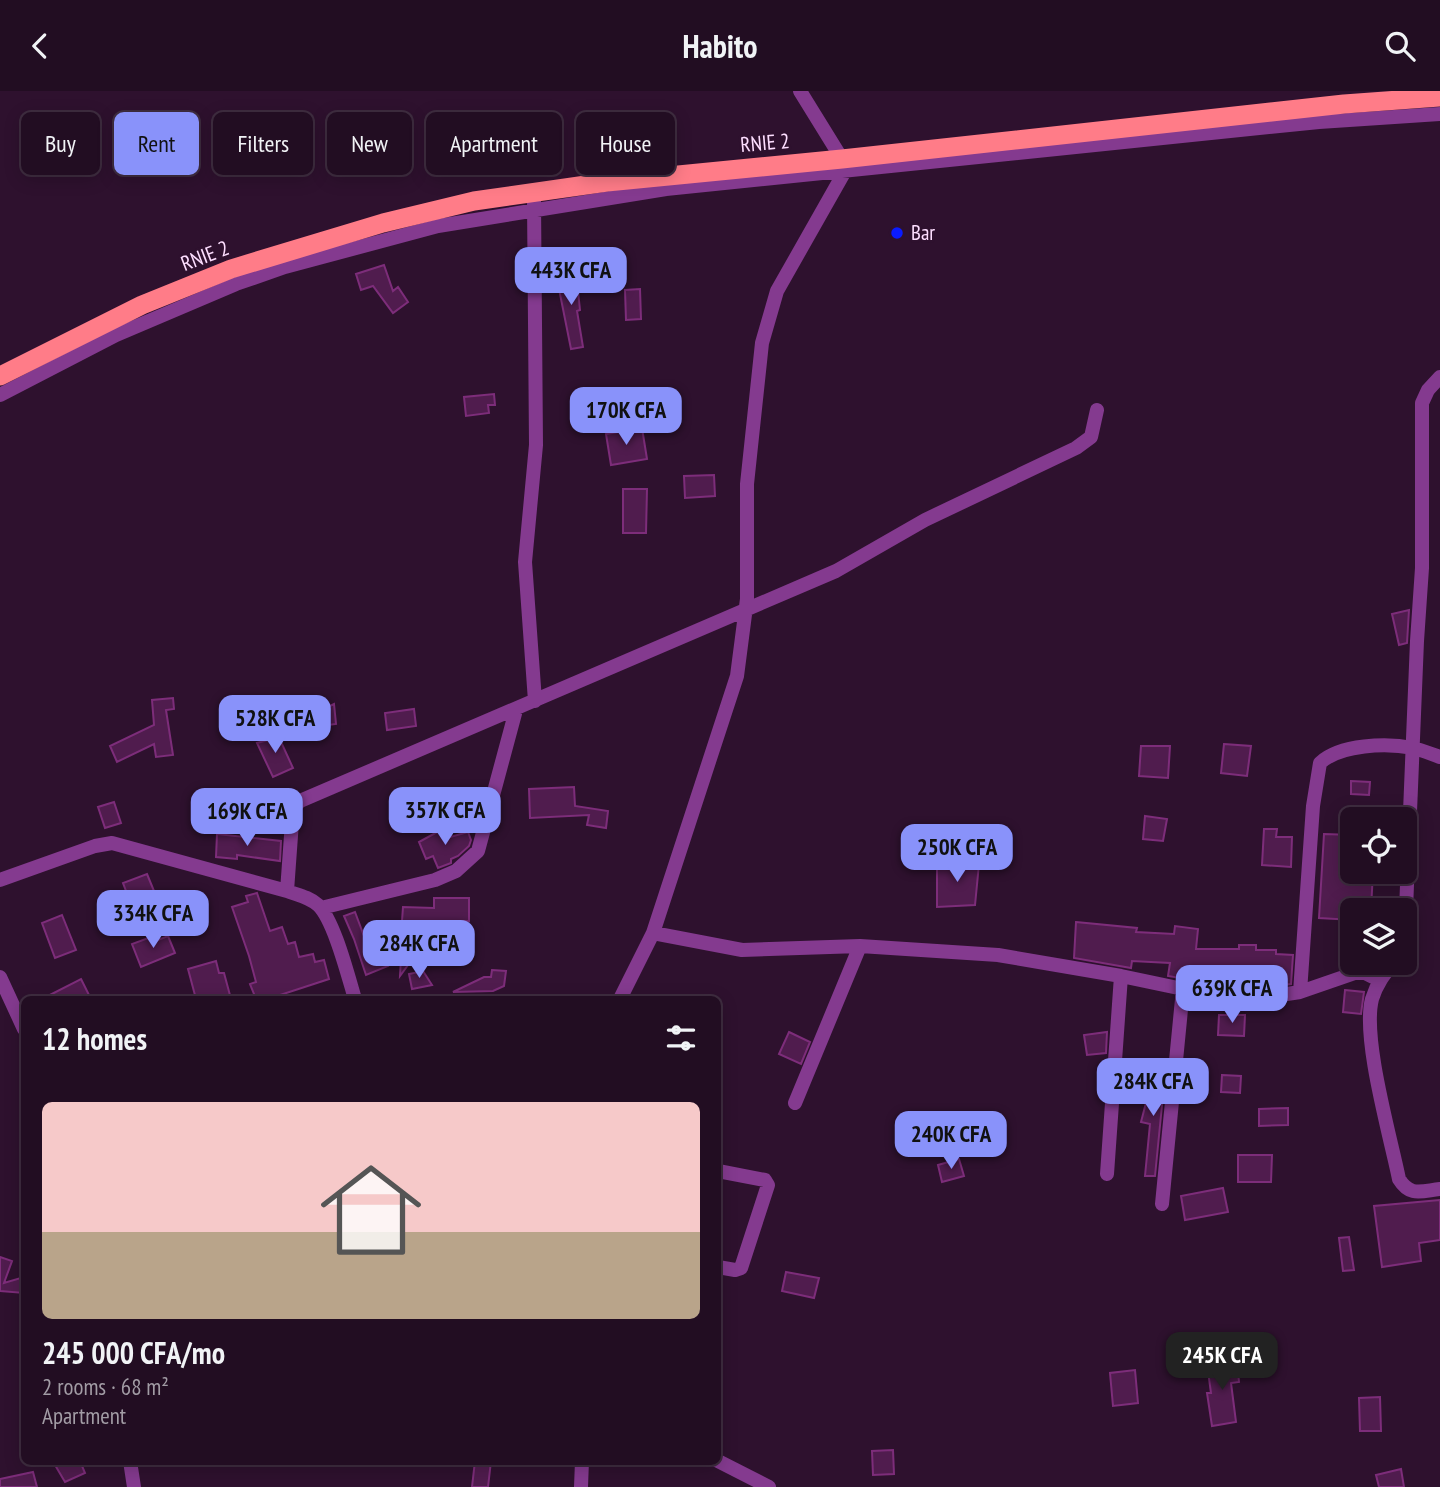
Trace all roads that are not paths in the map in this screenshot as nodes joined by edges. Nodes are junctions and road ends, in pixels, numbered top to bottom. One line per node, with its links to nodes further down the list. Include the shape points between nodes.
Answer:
1 (800, 91): 4 (street)
2 (1440, 97): 4 (highway, RNIE 2 / RNIE 2, via 1331,105)
3 (1440, 114): 4 (street)
4 (843, 165): 5 (highway, RNIE 2 / RNIE 2, via 607,182); 10 (street, via 777,291 762,343 747,484)
5 (534, 201): 6 (highway, RNIE 2 / RNIE 2, via 474,201 383,222 253,262 142,305); 8 (street, via 272,271 126,330); 11 (street, via 536,434 525,562)
6 (0, 376)
7 (1440, 377): 13 (street, via 1422,403 1422,568)
8 (0, 395)
9 (1097, 410): 10 (street, via 1091,437 1076,448 925,520 836,571)
10 (746, 610): 11 (street); 19 (street, via 737,675)
11 (535, 701): 12 (street)
12 (516, 710): 16 (street, via 300,801 293,808); 18 (street, via 478,851 456,871 435,880)
13 (1412, 748): 14 (street); 17 (street); 26 (street, via 1369,746 1338,751 1320,763)
14 (1440, 757)
15 (0, 880): 16 (street, via 112,843)
16 (287, 891): 18 (street)
17 (1406, 898)
18 (321, 908): 27 (street, via 330,922)
19 (653, 933): 20 (street, via 742,950); 28 (street)
20 (860, 946): 22 (street, via 999,955); 30 (street)
21 (1383, 975): 24 (street)
22 (1121, 976): 25 (street); 32 (street)
23 (0, 977): 29 (street)
24 (1379, 980): 26 (street, via 1355,972); 33 (street, via 1369,1024 1399,1179 1405,1189 1415,1192)
25 (1183, 989): 26 (street, via 1246,997); 34 (street)
26 (1300, 992)
27 (354, 996)
28 (622, 996)
29 (21, 1022)
30 (795, 1104)
31 (721, 1172): 35 (street, via 765,1180 768,1185 741,1268)
32 (1107, 1174)
33 (1440, 1189)
34 (1162, 1204)
35 (721, 1268)
36 (721, 1463): 41 (street)
37 (131, 1465): 39 (street)
38 (582, 1465): 40 (street)
39 (134, 1487)
40 (581, 1487)
41 (769, 1487)

